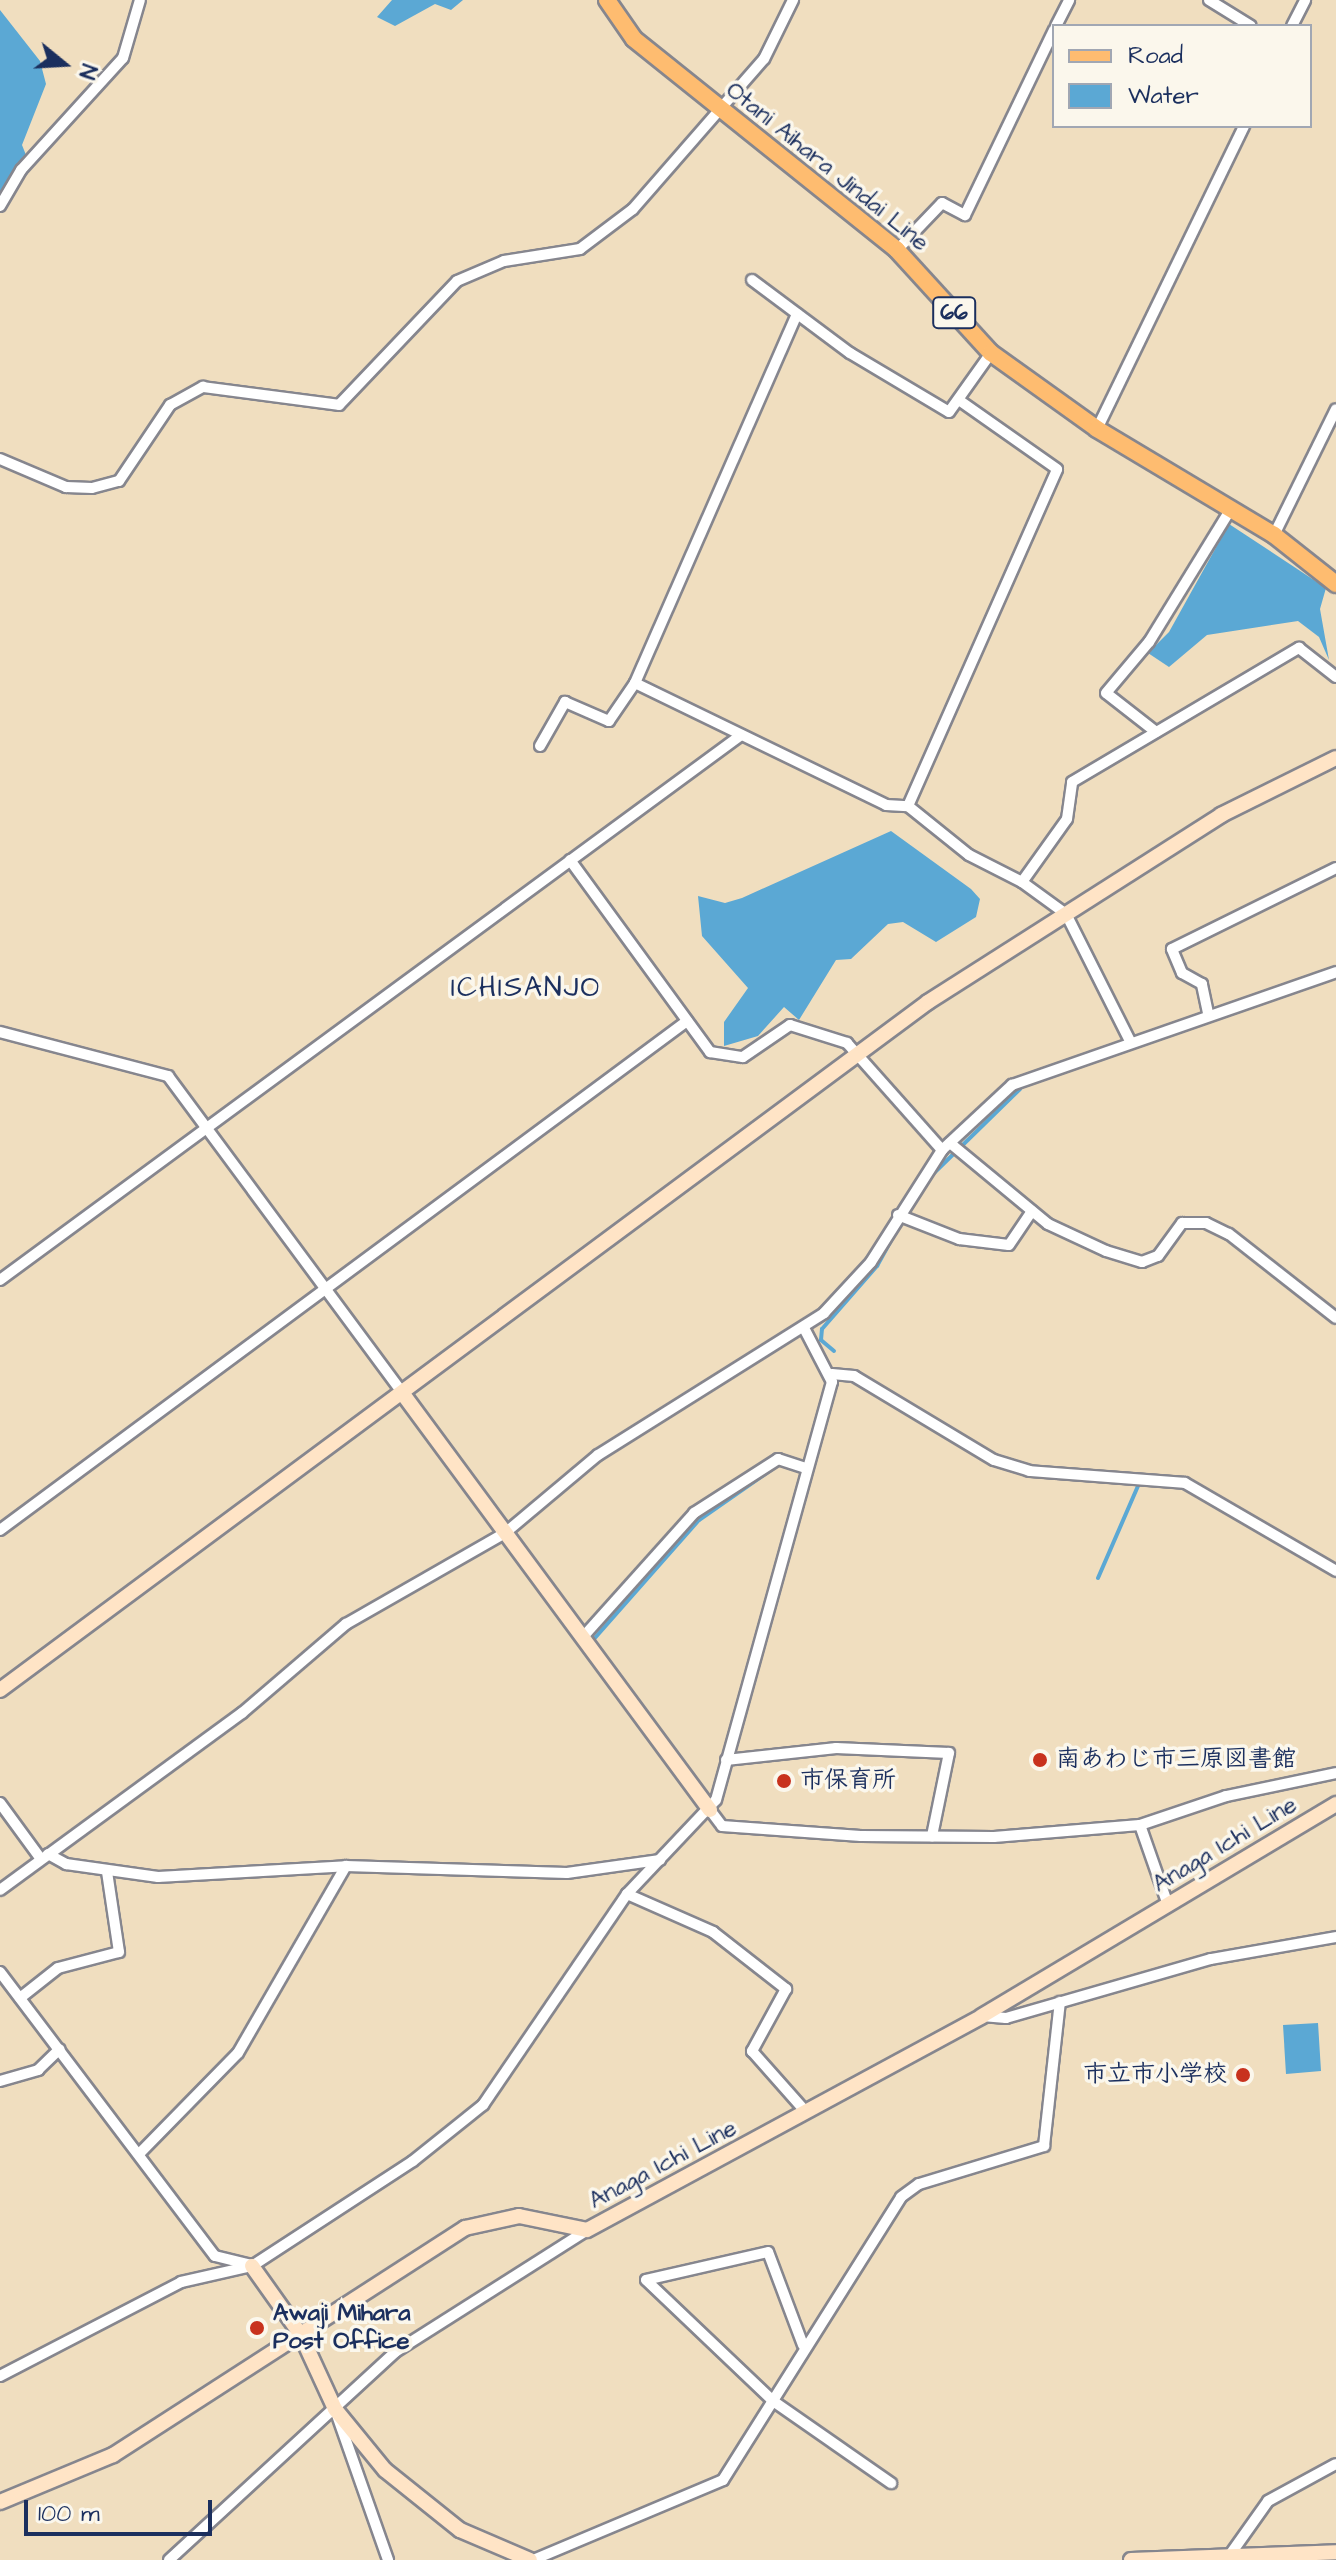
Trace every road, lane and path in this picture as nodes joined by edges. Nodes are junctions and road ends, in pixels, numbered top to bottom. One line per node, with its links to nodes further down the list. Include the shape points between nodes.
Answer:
1 (140, 0): 13 (street, via 123,58 21,170)
2 (607, 0): 11 (main road, Otani Aihara Jindai Line / 66, via 634,39)
3 (793, 0): 11 (street, via 769,51)
4 (1069, 0): 7 (street)
5 (1209, 0): 8 (street)
6 (1305, 0): 9 (street)
7 (1057, 24)
8 (1248, 24)
9 (1293, 24)
10 (1052, 34): 14 (street, via 965,215 942,203)
11 (720, 112): 14 (main road, Otani Aihara Jindai Line / 66); 21 (street, via 633,209 580,249 504,261 457,281 339,405 203,387 170,405 119,481 92,488 66,487)
12 (1243, 128): 20 (street)
13 (0, 206)
14 (897, 250): 17 (main road, Otani Aihara Jindai Line / 66)
15 (752, 280): 16 (street)
16 (797, 314): 18 (street, via 949,412); 26 (street)
17 (991, 353): 18 (street); 20 (main road, Otani Aihara Jindai Line / 66)
18 (959, 400): 31 (street, via 1057,469)
19 (1336, 409): 23 (street)
20 (1097, 429): 22 (main road, Otani Aihara Jindai Line / 66)
21 (0, 459)
22 (1232, 507): 23 (main road, Otani Aihara Jindai Line / 66); 27 (street, via 1149,642 1106,693)
23 (1274, 535): 24 (main road, Otani Aihara Jindai Line / 66)
24 (1336, 584)
25 (1336, 677): 27 (street, via 1299,648)
26 (635, 683): 28 (street); 29 (street, via 609,721 565,702)
27 (1156, 732): 34 (street, via 1072,782 1067,819)
28 (741, 735): 31 (street, via 886,805); 32 (street)
29 (540, 746)
30 (1336, 758): 35 (street, via 1221,815)
31 (908, 806): 34 (street, via 969,855)
32 (570, 860): 38 (street); 42 (street)
33 (1336, 868): 37 (street, via 1172,949 1182,973 1202,984)
34 (1022, 882): 35 (street)
35 (1066, 914): 40 (street); 41 (street)
36 (1336, 972): 37 (street)
37 (1208, 1013): 40 (street)
38 (687, 1021): 41 (street, via 710,1052 743,1057 790,1025 847,1043); 47 (street)
39 (0, 1032): 42 (street, via 168,1076)
40 (1130, 1041): 43 (street, via 1012,1085)
41 (859, 1054): 43 (street); 51 (street)
42 (206, 1129): 46 (street); 47 (street)
43 (946, 1147): 44 (street); 45 (street)
44 (1032, 1211): 45 (street, via 1009,1245 959,1239); 48 (street, via 1142,1262 1158,1256 1182,1223 1206,1223 1229,1234)
45 (898, 1215): 49 (street, via 846,1294)
46 (0, 1280)
47 (326, 1291): 51 (street); 53 (street)
48 (1336, 1318)
49 (804, 1328): 50 (street); 54 (street, via 598,1455)
50 (832, 1374): 52 (street); 55 (street, via 854,1376 994,1460 1029,1471 1185,1483)
51 (403, 1394): 54 (street); 57 (street)
52 (806, 1468): 56 (street, via 778,1459 694,1513); 58 (street)
53 (0, 1530)
54 (505, 1533): 56 (street); 65 (street, via 346,1624 242,1713)
55 (1336, 1571)
56 (582, 1638): 62 (street)
57 (0, 1690)
58 (726, 1760): 62 (street); 64 (street, via 836,1748 949,1753)
59 (1336, 1773): 63 (street, via 1226,1796)
60 (0, 1803): 65 (street)
61 (1336, 1804): 71 (street, Anaga Ichi Line)
62 (710, 1810): 64 (street, via 722,1826); 66 (street)
63 (1140, 1825): 64 (street); 71 (street)
64 (932, 1836)
65 (44, 1856): 68 (street); 69 (street)
66 (660, 1860): 67 (street, via 567,1873); 70 (street)
67 (346, 1866): 68 (street, via 158,1877); 80 (street, via 238,2053)
68 (107, 1872): 74 (street, via 119,1952 58,1968)
69 (0, 1890)
70 (627, 1894): 79 (street, via 713,1932 786,1989 752,2051); 82 (street, via 579,1973 468,2120)
71 (1168, 1905): 76 (street, Anaga Ichi Line)
72 (1336, 1937): 75 (street, via 1211,1959)
73 (0, 1972): 74 (street)
74 (20, 1998): 77 (street)
75 (1060, 2002): 76 (street, via 1006,2018); 84 (street, via 1044,2146 919,2184 901,2197)
76 (982, 2016): 79 (street, Anaga Ichi Line)
77 (60, 2049): 78 (street, via 38,2070); 80 (street)
78 (0, 2081)
79 (806, 2112): 81 (street, Anaga Ichi Line)
80 (139, 2154): 82 (street, via 215,2256)
81 (587, 2230): 83 (street, Anaga Ichi Line, via 519,2216 479,2223); 87 (street, via 431,2324)
82 (252, 2266): 83 (street); 85 (street, via 181,2282)
83 (301, 2335): 87 (street); 90 (street, Anaga Ichi Line, via 113,2455)
84 (803, 2345): 86 (street); 86 (street, via 768,2252 646,2280)
85 (0, 2376)
86 (773, 2401): 89 (street); 96 (street, via 723,2480)
87 (335, 2409): 94 (street, via 220,2506); 95 (street); 96 (street, via 424,2506)
88 (1336, 2464): 93 (street, via 1268,2501)
89 (891, 2483)
90 (0, 2502)
91 (1336, 2552): 92 (street)
92 (1306, 2557): 93 (street)
93 (1227, 2559): 97 (street)
94 (169, 2560)
95 (388, 2560)
96 (532, 2560)
97 (1131, 2560)

